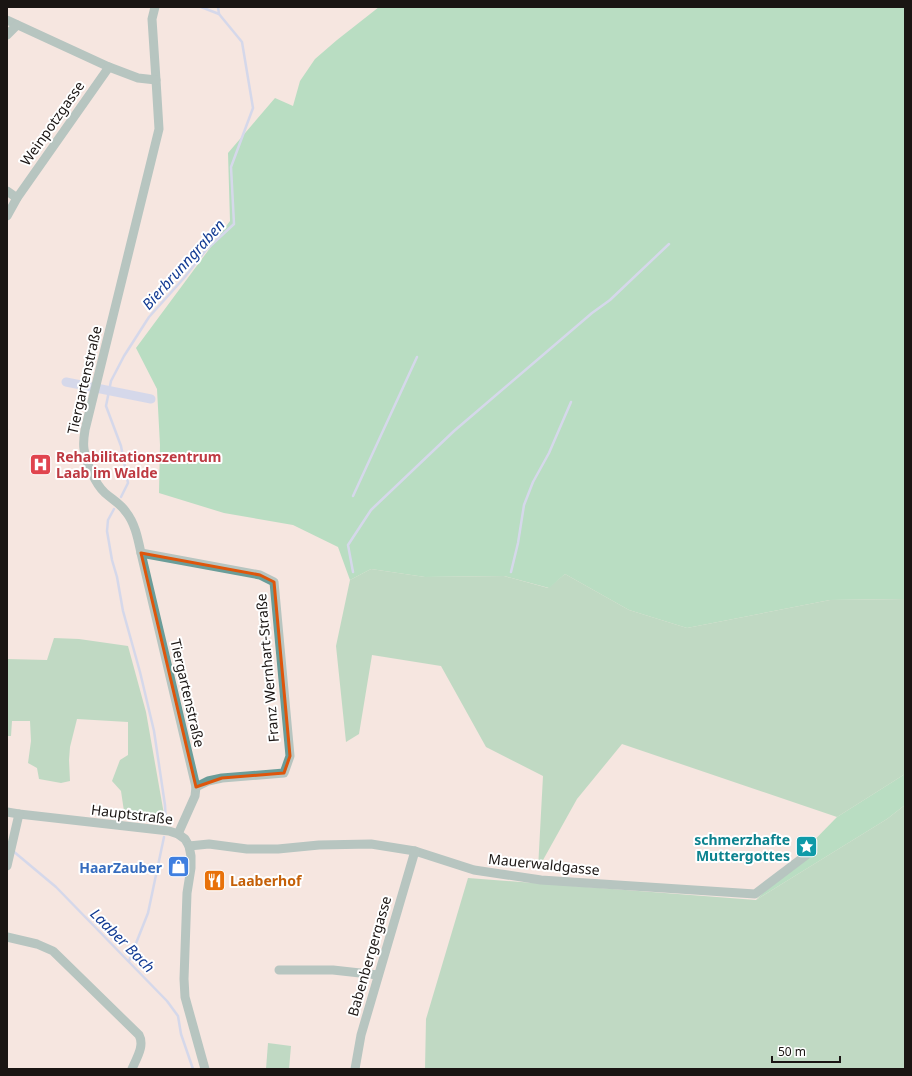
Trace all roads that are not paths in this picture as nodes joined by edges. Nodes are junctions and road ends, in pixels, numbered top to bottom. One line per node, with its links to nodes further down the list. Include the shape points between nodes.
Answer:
1 (155, 7): 6 (street, Tiergartenstraße, via 152,19)
2 (7, 20): 3 (street)
3 (17, 25): 4 (street); 5 (street)
4 (7, 35)
5 (109, 67): 6 (street, via 138,78); 8 (street, Weinpotzgasse)
6 (156, 80): 10 (street, Tiergartenstraße, via 159,129 85,430 84,448 97,482 104,492 128,513)
7 (7, 191): 8 (street)
8 (17, 198): 9 (street, Weinpotzgasse)
9 (7, 216)
10 (141, 553): 11 (street, Tiergartenstraße); 11 (street, Franz Wernhart-Straße, via 260,575 274,582 290,756 284,773 222,778)
11 (196, 787): 14 (street, Tiergartenstraße, via 195,796)
12 (7, 812): 13 (street, Hauptstraße)
13 (20, 814): 14 (street, Hauptstraße); 18 (street)
14 (178, 834): 15 (street, Hauptstraße)
15 (189, 846): 17 (street, Mauerwaldgasse, via 209,844 247,849 278,849 371,844); 23 (street, via 192,860 187,893 184,984 185,997)
16 (813, 850): 17 (street, Mauerwaldgasse, via 755,894 541,880 474,870)
17 (415, 851): 21 (street, Babenbergergasse)
18 (7, 866)
19 (7, 937): 22 (street, via 53,951 139,1035 142,1040 141,1046)
20 (278, 970): 21 (street, via 333,970)
21 (378, 975): 24 (street, Babenbergergasse, via 361,1035)
22 (132, 1069)
23 (205, 1069)
24 (355, 1069)

